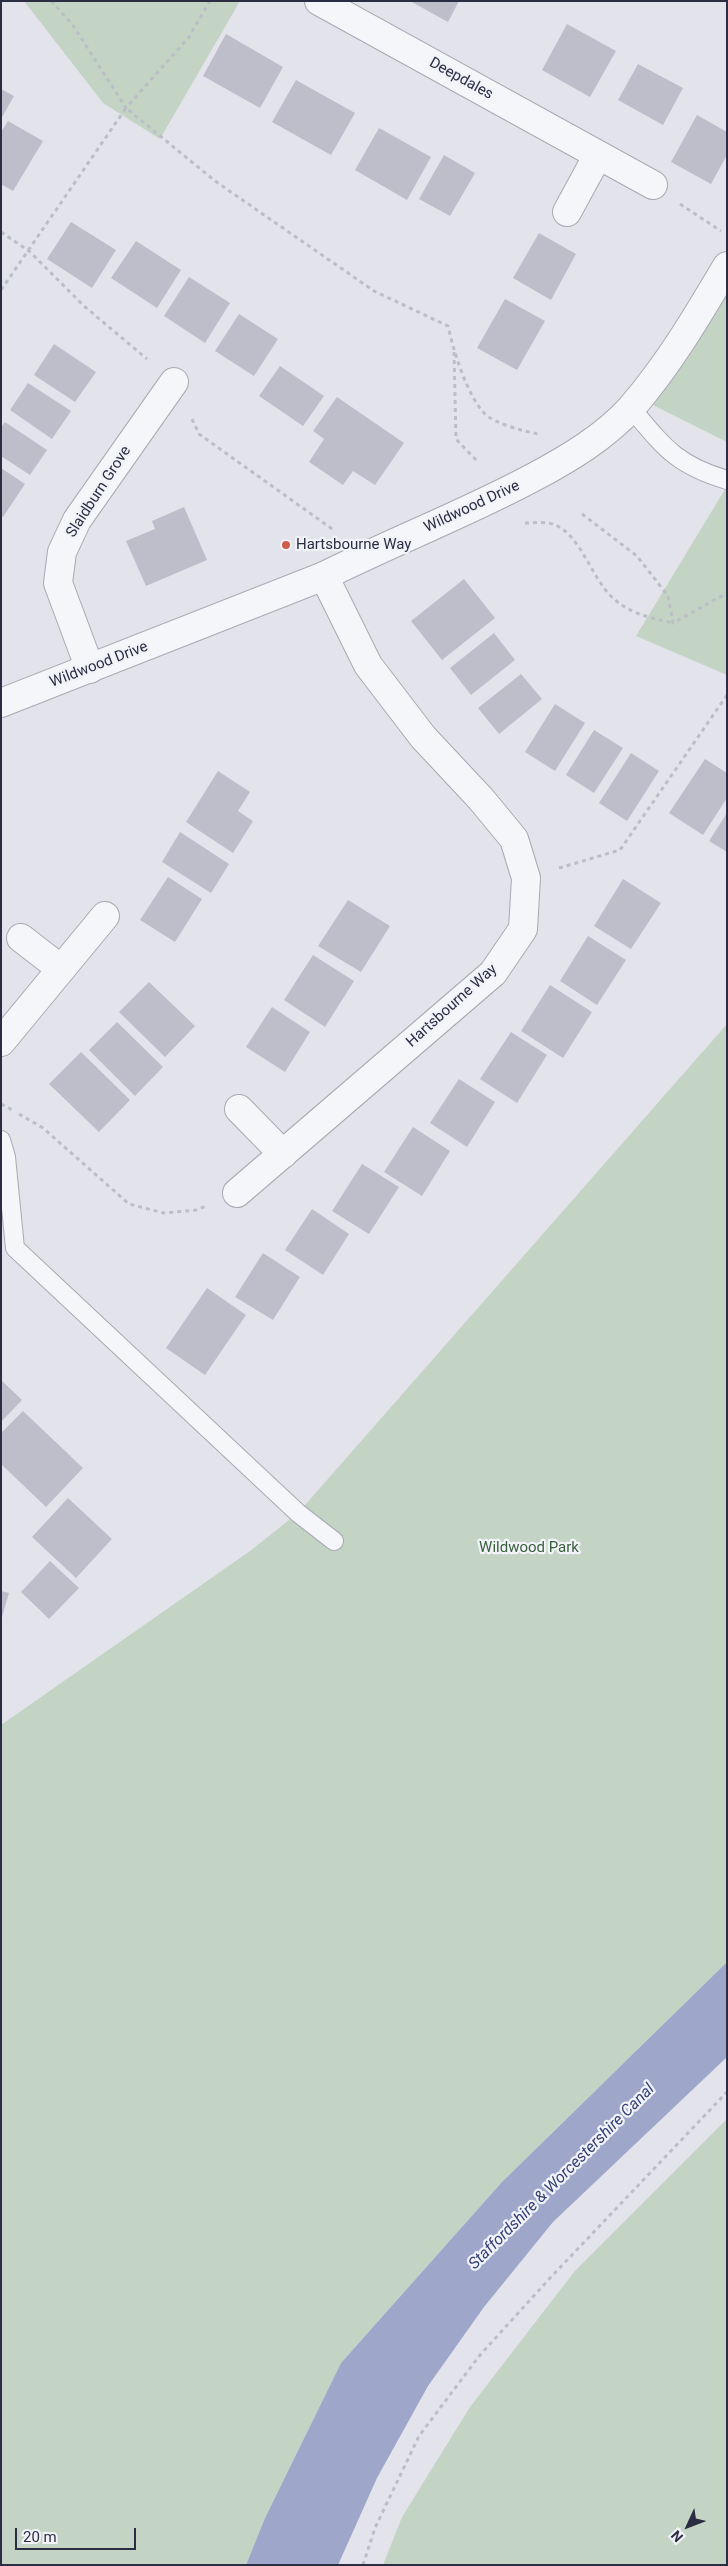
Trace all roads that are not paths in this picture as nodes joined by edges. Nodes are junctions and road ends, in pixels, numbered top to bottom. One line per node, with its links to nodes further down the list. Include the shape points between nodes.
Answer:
1 (322, 2): 2 (street, Deepdales)
2 (598, 154): 3 (street, Deepdales); 4 (street)
3 (653, 185)
4 (567, 212)
5 (727, 266): 7 (street, Wildwood Drive, via 685,337)
6 (174, 382): 10 (street, Slaidburn Grove, via 77,520 62,552 58,583)
7 (631, 408): 8 (lane, via 668,451 699,472); 9 (street, Wildwood Drive, via 577,454 481,506 367,554)
8 (727, 480)
9 (324, 576): 10 (street, Wildwood Drive); 18 (street, Hartsbourne Way, via 368,666 423,737 514,839 526,878 523,929 493,973)
10 (90, 669): 11 (street, Wildwood Drive)
11 (1, 703)
12 (105, 916): 14 (street)
13 (21, 938): 14 (street)
14 (61, 969): 15 (street)
15 (1, 1042)
16 (239, 1109): 18 (street)
17 (1, 1140): 20 (lane, via 6,1157 15,1248 298,1513)
18 (282, 1154): 19 (street, Hartsbourne Way)
19 (237, 1193)
20 (334, 1541)

